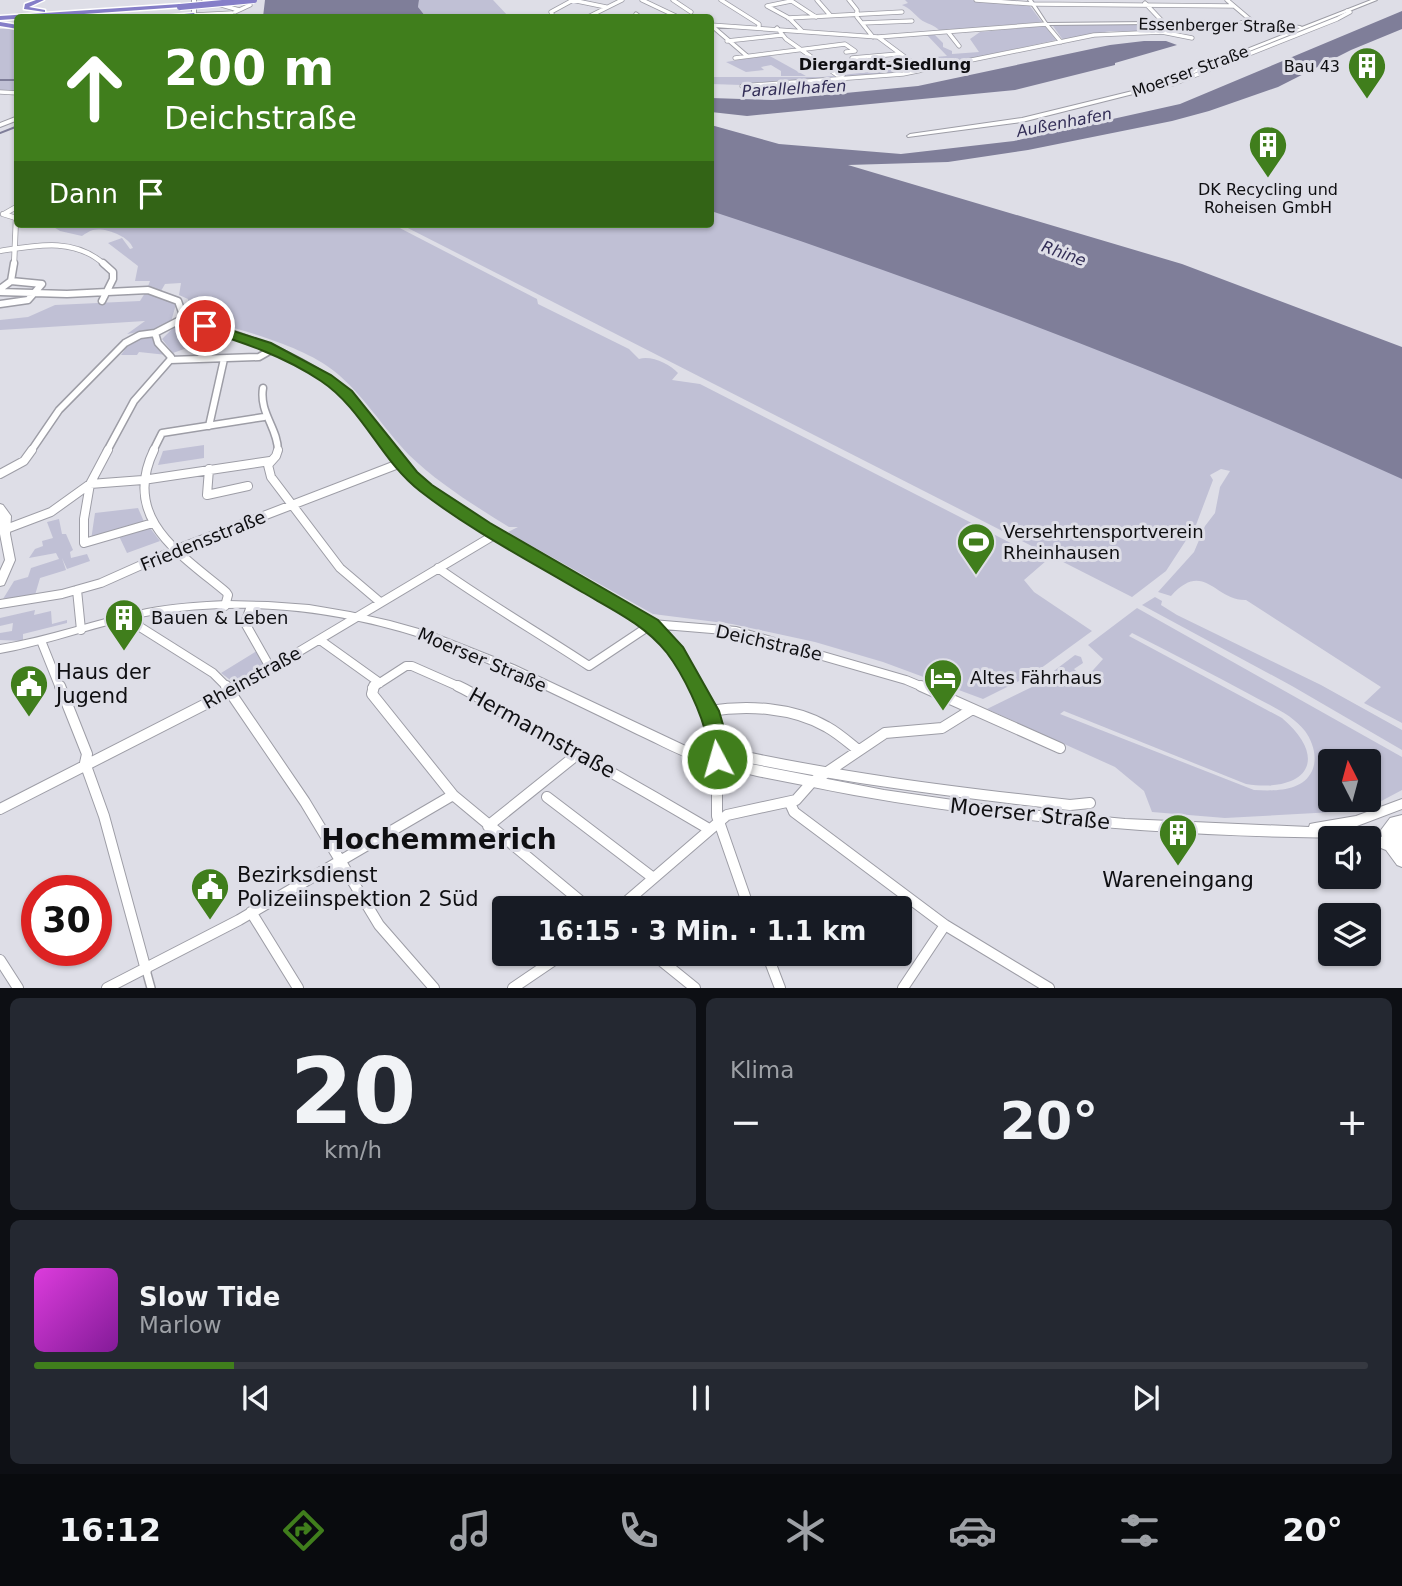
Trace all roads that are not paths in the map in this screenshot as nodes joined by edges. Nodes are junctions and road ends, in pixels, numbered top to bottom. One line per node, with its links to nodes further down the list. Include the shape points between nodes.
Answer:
1 (41, 0): 28 (highway, via 26,8)
2 (204, 0): 22 (street)
3 (242, 0): 20 (highway, bridge)
4 (570, 0): 21 (street); 33 (street)
5 (622, 0): 21 (street)
6 (642, 0): 35 (street)
7 (673, 0): 24 (street)
8 (720, 0): 46 (street)
9 (791, 0): 37 (street); 38 (street, via 767,5)
10 (817, 0): 36 (street)
11 (849, 0): 27 (street)
12 (976, 0): 16 (street)
13 (1142, 0): 18 (street)
14 (1227, 0): 19 (street)
15 (1375, 0): 23 (street, Essenberger Straße)
16 (1033, 2): 18 (street); 44 (street)
17 (252, 3): 20 (highway, bridge); 22 (street)
18 (1147, 5): 19 (street); 43 (street)
19 (1234, 6): 41 (street)
20 (180, 7): 26 (highway); 29 (highway)
21 (607, 7): 34 (street)
22 (239, 10): 32 (street)
23 (1347, 11): 47 (street, Essenberger Straße); 71 (street)
24 (691, 12)
25 (902, 12): 27 (street)
26 (113, 13): 30 (highway); 31 (highway)
27 (857, 13): 36 (street); 42 (street)
28 (61, 14)
29 (81, 14)
30 (97, 14)
31 (100, 14)
32 (233, 14)
33 (552, 14)
34 (594, 14)
35 (672, 14)
36 (830, 15): 37 (street)
37 (814, 16): 38 (street); 39 (street)
38 (788, 18): 50 (street)
39 (818, 20)
40 (912, 21): 42 (street)
41 (1253, 22): 43 (street, Essenberger Straße); 47 (street, Essenberger Straße)
42 (862, 23): 53 (street)
43 (1164, 23): 44 (street, Essenberger Straße)
44 (1048, 24): 51 (street, Essenberger Straße); 56 (street)
45 (714, 25): 46 (street, Essenberger Straße)
46 (759, 27): 49 (street, Essenberger Straße)
47 (1301, 27): 63 (street, Moerser Straße)
48 (714, 28): 55 (street)
49 (777, 28): 50 (street, Essenberger Straße); 52 (street)
50 (801, 30): 53 (street, Essenberger Straße)
51 (948, 32): 53 (street, Essenberger Straße); 58 (street)
52 (782, 35): 55 (street); 59 (street)
53 (875, 37): 61 (street)
54 (1192, 38): 56 (street, via 1125,31)
55 (727, 41): 64 (street)
56 (1061, 42): 73 (street, via 924,71)
57 (835, 45): 59 (street); 60 (street); 60 (street, via 855,51)
58 (959, 46)
59 (800, 49): 64 (street); 69 (street, via 837,75 868,73)
60 (846, 52): 66 (street)
61 (898, 54): 62 (street); 67 (street)
62 (877, 56): 66 (street); 68 (street)
63 (1234, 56): 71 (street); 74 (street, Moerser Straße, via 1155,87 1059,112)
64 (747, 57): 65 (street)
65 (735, 58)
66 (852, 58): 69 (street)
67 (911, 62): 68 (street); 70 (street)
68 (886, 64): 69 (street)
69 (861, 66)
70 (917, 66)
71 (1210, 71): 72 (street)
72 (1173, 84)
73 (761, 86)
74 (910, 136)
75 (16, 228): 76 (street)
76 (15, 248): 77 (street); 78 (street); 80 (street, via 57,243 82,249 113,272)
77 (0, 251)
78 (12, 281): 79 (street); 81 (street, via 42,284)
79 (0, 291): 81 (street)
80 (107, 292): 81 (street); 82 (street); 84 (street, via 148,290 181,304)
81 (36, 293): 83 (street, via 23,302)
82 (102, 301)
83 (0, 304)
84 (184, 318): 85 (street); 86 (street, Deichstraße)
85 (155, 333): 88 (street); 95 (street, via 131,338 115,352 59,410 24,461)
86 (273, 349): 87 (street, via 259,357); 93 (street, Deichstraße, via 343,391)
87 (224, 359): 88 (street); 91 (street)
88 (170, 360): 97 (street, via 134,401)
89 (263, 388): 90 (street)
90 (264, 417): 91 (street); 92 (street, via 279,450)
91 (209, 426): 96 (street, via 162,433)
92 (270, 461): 94 (street); 99 (street, via 271,477)
93 (401, 463): 99 (street, Friedensstraße); 103 (street, Deichstraße, via 426,488)
94 (209, 469): 96 (street); 98 (street, via 207,495)
95 (0, 472)
96 (143, 480): 97 (street); 101 (street)
97 (90, 484): 101 (street, via 84,543); 102 (street, via 51,512)
98 (248, 486)
99 (292, 506): 104 (street, Friedensstraße); 108 (street, via 340,568)
100 (0, 507): 102 (main road, via 6,516)
101 (153, 523): 104 (street)
102 (4, 533): 106 (main road, via 10,560)
103 (496, 534): 105 (street, Rheinstraße); 114 (street, Deichstraße)
104 (175, 550): 107 (street, Friedensstraße); 110 (street, via 226,592)
105 (438, 568): 108 (street, Rheinstraße); 114 (street, via 589,666)
106 (0, 583)
107 (78, 590): 109 (street, Friedensstraße); 115 (street)
108 (380, 602): 113 (street, Rheinstraße)
109 (0, 604)
110 (225, 606): 111 (main road, Moerser Straße); 112 (main road, Moerser Straße)
111 (251, 606): 113 (main road, Moerser Straße); 119 (street, via 245,623)
112 (136, 615): 115 (main road, Moerser Straße); 121 (street, via 140,627 213,673)
113 (356, 617): 116 (street, Rheinstraße); 127 (main road, Moerser Straße, via 464,649 666,741)
114 (652, 624): 122 (street, Deichstraße, via 736,631 906,681); 123 (street, via 676,651)
115 (81, 630): 117 (main road, Moerser Straße)
116 (320, 640): 119 (street, Rheinstraße); 120 (street)
117 (42, 643): 118 (main road, Moerser Straße); 128 (street, via 87,754)
118 (0, 649)
119 (271, 669): 121 (street, Rheinstraße)
120 (376, 685): 126 (street, Hermannstraße, via 412,666 484,698); 131 (street, via 372,694)
121 (232, 692): 128 (street, Rheinstraße); 145 (street)
122 (971, 710): 124 (street, Deichstraße); 125 (street, via 943,728 885,733)
123 (709, 711): 125 (street, via 737,707 807,719 834,731); 127 (street)
124 (1059, 748)
125 (858, 750): 129 (street)
126 (579, 753): 139 (street); 141 (street, Hermannstraße)
127 (721, 760): 129 (street, Moerser Straße); 130 (main road, Moerser Straße); 138 (street)
128 (85, 763): 136 (street, Rheinstraße); 156 (street)
129 (826, 772): 130 (street); 134 (street, Moerser Straße, via 995,798)
130 (811, 783): 133 (street); 142 (main road, Moerser Straße, via 1051,818)
131 (453, 795): 139 (street); 145 (street)
132 (547, 797): 146 (street)
133 (790, 803): 138 (street, via 727,815); 151 (street, via 794,812)
134 (1090, 803)
135 (1402, 804): 142 (main road, Moerser Straße, via 1357,821)
136 (0, 809)
137 (1402, 820): 143 (main road, via 1388,830)
138 (719, 821): 141 (street); 149 (street)
139 (488, 826): 147 (street)
140 (1402, 828): 143 (main road)
141 (709, 829): 146 (street)
142 (1291, 831): 143 (main road, Moerser Straße, via 1351,834)
143 (1397, 848): 144 (main road)
144 (1402, 861)
145 (341, 862): 150 (street); 161 (street, via 379,925)
146 (652, 877): 148 (street)
147 (574, 896)
148 (631, 896)
149 (745, 896)
150 (251, 912): 156 (street); 160 (street)
151 (944, 925): 165 (street); 166 (street)
152 (0, 960): 157 (street)
153 (545, 966): 162 (street)
154 (668, 966): 163 (street)
155 (772, 966): 164 (street)
156 (146, 970): 158 (street); 159 (street)
157 (18, 988)
158 (107, 988)
159 (151, 988)
160 (298, 988)
161 (434, 988)
162 (513, 988)
163 (695, 988)
164 (780, 988)
165 (903, 988)
166 (1049, 988)

